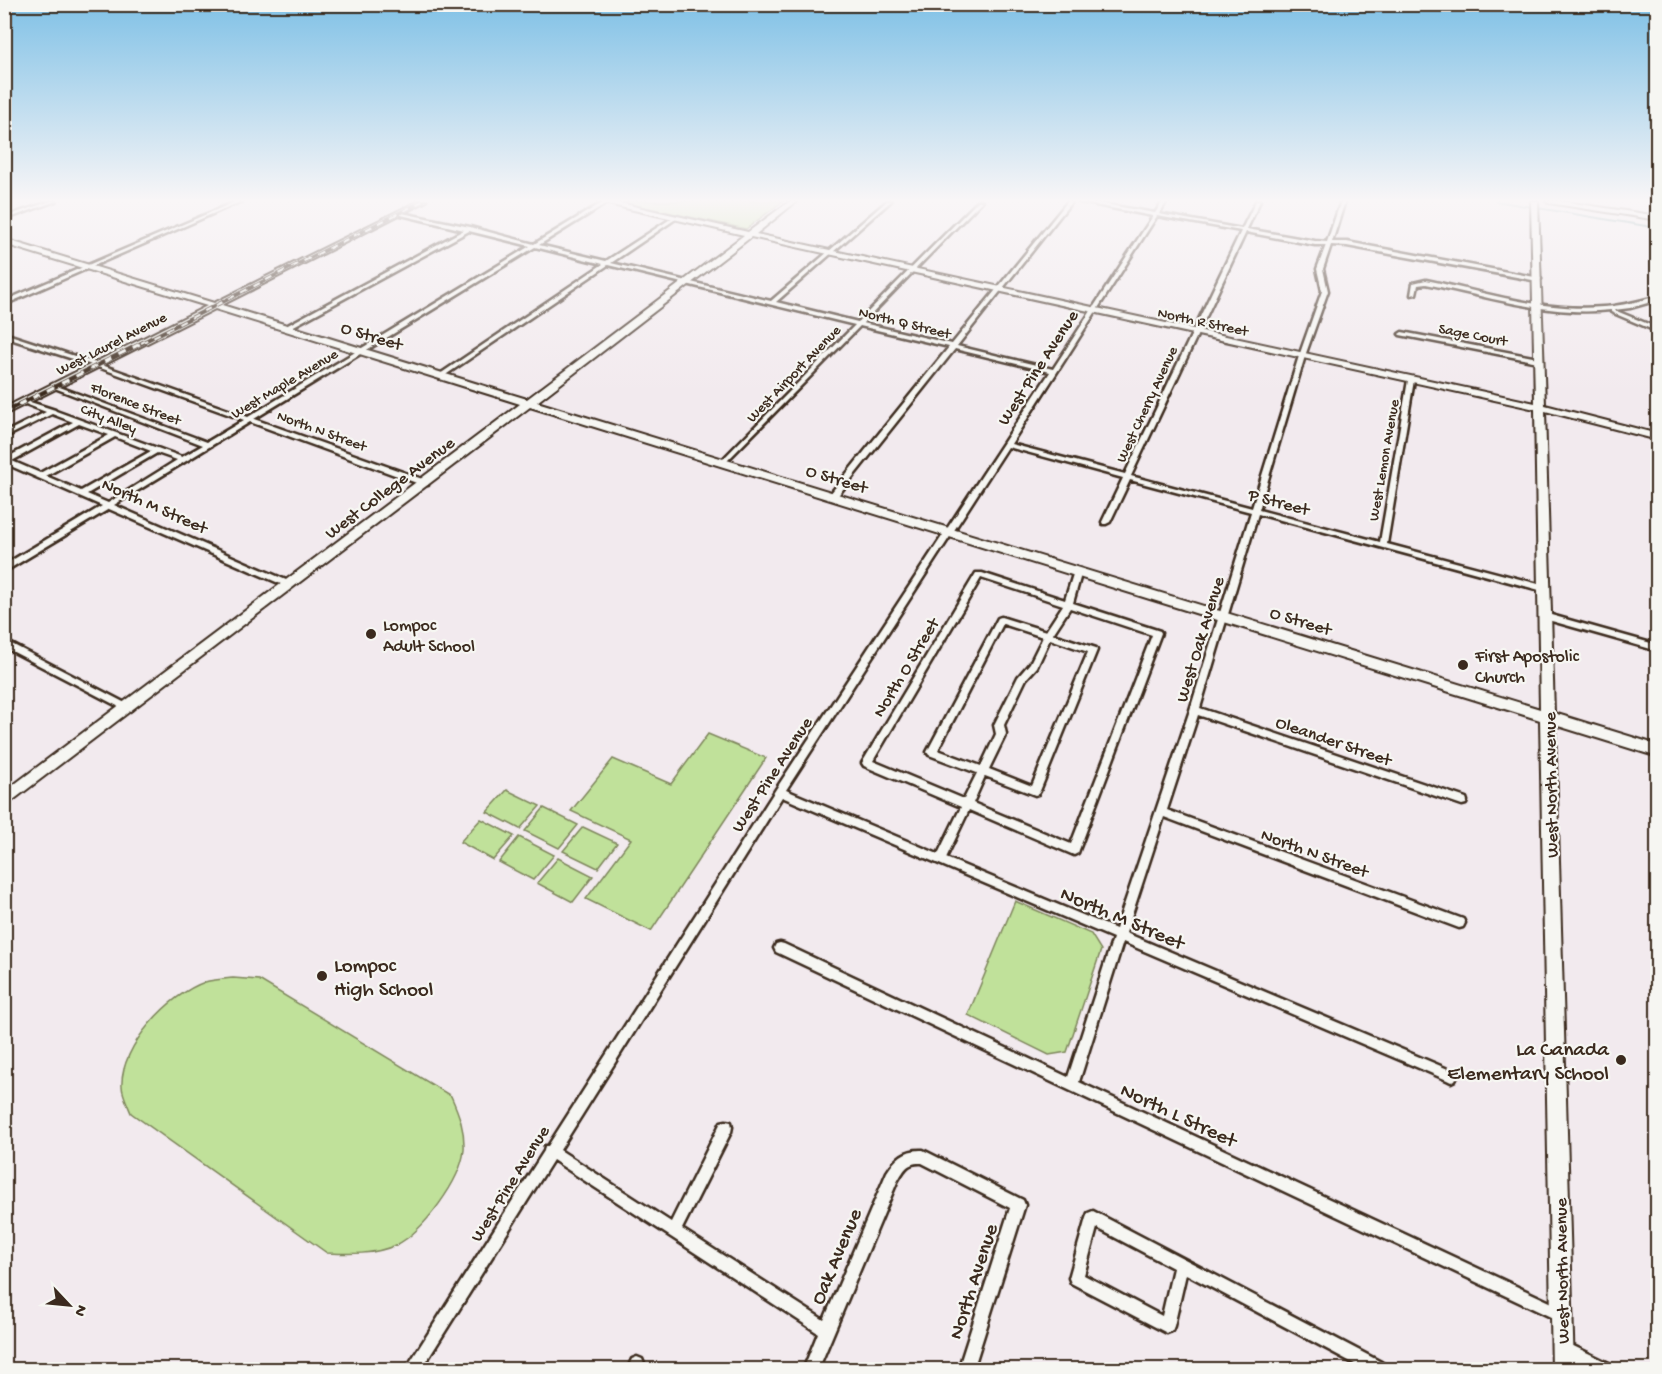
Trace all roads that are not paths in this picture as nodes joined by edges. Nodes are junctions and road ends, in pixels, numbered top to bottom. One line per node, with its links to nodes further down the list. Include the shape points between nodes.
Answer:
1 (85, 265): 17 (street, O Street)
2 (296, 265): 27 (street, West Laurel Avenue)
3 (403, 265): 31 (street)
4 (503, 265): 37 (street, West Maple Avenue)
5 (604, 265): 42 (street)
6 (622, 265): 20 (street, North Q Street)
7 (709, 265): 20 (street, West College Avenue)
8 (816, 265): 24 (street)
9 (885, 265): 18 (street, North R Street)
10 (918, 265): 18 (street, West Airport Avenue)
11 (1019, 265): 21 (street)
12 (1123, 265): 29 (street, West Pine Avenue)
13 (1228, 265): 33 (street, West Cherry Avenue)
14 (1321, 265): 38 (street, West Oak Avenue, via 1324,291)
15 (1462, 265): 19 (street)
16 (1537, 265): 19 (street, West North Avenue)
17 (88, 266): 25 (street); 27 (street, O Street)
18 (912, 271): 21 (street, North R Street); 30 (street, West Airport Avenue)
19 (1538, 279): 26 (street, West North Avenue)
20 (688, 281): 24 (street, North Q Street); 46 (street, West College Avenue)
21 (999, 290): 29 (street, North R Street); 36 (street)
22 (1413, 294): 26 (street, via 1415,284 1426,282)
23 (1658, 298): 28 (street)
24 (773, 302): 30 (street, North Q Street)
25 (4, 303)
26 (1538, 304): 28 (street); 39 (street, West North Avenue)
27 (215, 306): 31 (street, O Street); 40 (street, West Laurel Avenue)
28 (1613, 310): 32 (street)
29 (1094, 311): 33 (street, North R Street); 41 (street, West Pine Avenue)
30 (859, 323): 36 (street, North Q Street); 60 (street, West Airport Avenue)
31 (288, 327): 37 (street, O Street)
32 (1658, 330)
33 (1195, 333): 38 (street, North R Street); 62 (street, West Cherry Avenue)
34 (1402, 334): 39 (street, Sage Court)
35 (4, 335): 40 (street, North N Street)
36 (954, 346): 41 (street, North Q Street); 65 (street)
37 (362, 351): 42 (street, O Street); 50 (street, West Maple Avenue)
38 (1302, 356): 43 (street, North R Street); 67 (street, West Oak Avenue)
39 (1539, 360): 47 (street, West North Avenue)
40 (97, 365): 44 (street, West Laurel Avenue); 50 (street, North N Street)
41 (1055, 371): 56 (street, West Pine Avenue)
42 (442, 375): 46 (street, O Street)
43 (1411, 380): 47 (street, North R Street); 70 (street, West Lemon Avenue)
44 (55, 387): 45 (street, West Laurel Avenue); 55 (street, Florence Street)
45 (25, 402): 48 (street, City Alley); 49 (street, West Laurel Avenue)
46 (530, 403): 60 (street, O Street); 63 (street, West College Avenue)
47 (1540, 407): 54 (street, North R Street); 74 (street, West North Avenue)
48 (53, 411): 51 (street, City Alley); 53 (street)
49 (4, 412)
50 (249, 420): 55 (street, West Maple Avenue); 63 (street, North N Street)
51 (79, 421): 52 (street, City Alley); 58 (street)
52 (114, 435): 57 (street, City Alley); 61 (street)
53 (4, 436)
54 (1658, 437)
55 (209, 445): 59 (street, West Maple Avenue)
56 (1008, 445): 62 (street, P Street); 69 (street, West Pine Avenue)
57 (155, 451): 59 (street, City Alley); 64 (street)
58 (6, 460): 61 (street, North M Street)
59 (183, 460): 66 (street, West Maple Avenue)
60 (724, 461): 65 (street, O Street)
61 (42, 475): 64 (street, North M Street)
62 (1126, 478): 67 (street, P Street); 68 (street, West Cherry Avenue)
63 (425, 483): 73 (street, West College Avenue)
64 (83, 493): 66 (street, North M Street)
65 (833, 496): 69 (street, O Street)
66 (110, 504): 71 (street, West Maple Avenue); 73 (street, North M Street)
67 (1255, 512): 70 (street, P Street); 76 (street, West Oak Avenue)
68 (1106, 522)
69 (950, 532): 72 (street, O Street); 86 (street, West Pine Avenue)
70 (1383, 545): 74 (street, P Street)
71 (4, 569)
72 (1078, 571): 75 (street); 76 (street, O Street)
73 (290, 585): 81 (street, West College Avenue)
74 (1543, 588): 77 (street, West North Avenue)
75 (1068, 604): 78 (street); 89 (street, North O Street, via 979,575 867,763); 89 (street, North O Street, via 1157,633 1074,850)
76 (1224, 615): 82 (street, West Oak Avenue); 83 (street, O Street)
77 (1544, 616): 80 (street); 83 (street, West North Avenue)
78 (1048, 635): 85 (street, via 1004,714 999,725 1001,734); 85 (street, via 1001,620 932,752); 85 (street, via 1094,650 1035,791)
79 (4, 644): 81 (street)
80 (1658, 648)
81 (128, 708): 87 (street, West College Avenue)
82 (1195, 710): 88 (street, Oleander Street); 90 (street, West Oak Avenue)
83 (1548, 715): 84 (street, O Street); 102 (street, West North Avenue)
84 (1658, 751)
85 (983, 771): 89 (street)
86 (780, 792): 91 (street, North M Street); 98 (street, West Pine Avenue)
87 (4, 801)
88 (1462, 801)
89 (966, 807): 91 (street)
90 (1161, 812): 92 (street, North N Street); 93 (street, West Oak Avenue)
91 (940, 860): 93 (street, North M Street)
92 (1459, 923)
93 (1119, 936): 95 (street, North M Street); 96 (street, West Oak Avenue)
94 (780, 948): 96 (street, North L Street)
95 (1451, 1076)
96 (1072, 1085): 102 (street, North L Street)
97 (726, 1127): 100 (street)
98 (550, 1151): 100 (street); 105 (street, West Pine Avenue)
99 (1018, 1206): 103 (street, Oak Avenue, via 923,1157 913,1155 902,1160); 107 (street, North Avenue)
100 (674, 1231): 103 (street)
101 (1181, 1264): 101 (street, via 1094,1218 1076,1278 1167,1326); 108 (street)
102 (1563, 1315): 104 (street, West North Avenue)
103 (826, 1330): 106 (street, Oak Avenue)
104 (1563, 1348): 109 (street, West North Avenue); 110 (street)
105 (412, 1370)
106 (810, 1370)
107 (965, 1370)
108 (1380, 1370)
109 (1563, 1370)
110 (1608, 1370)

